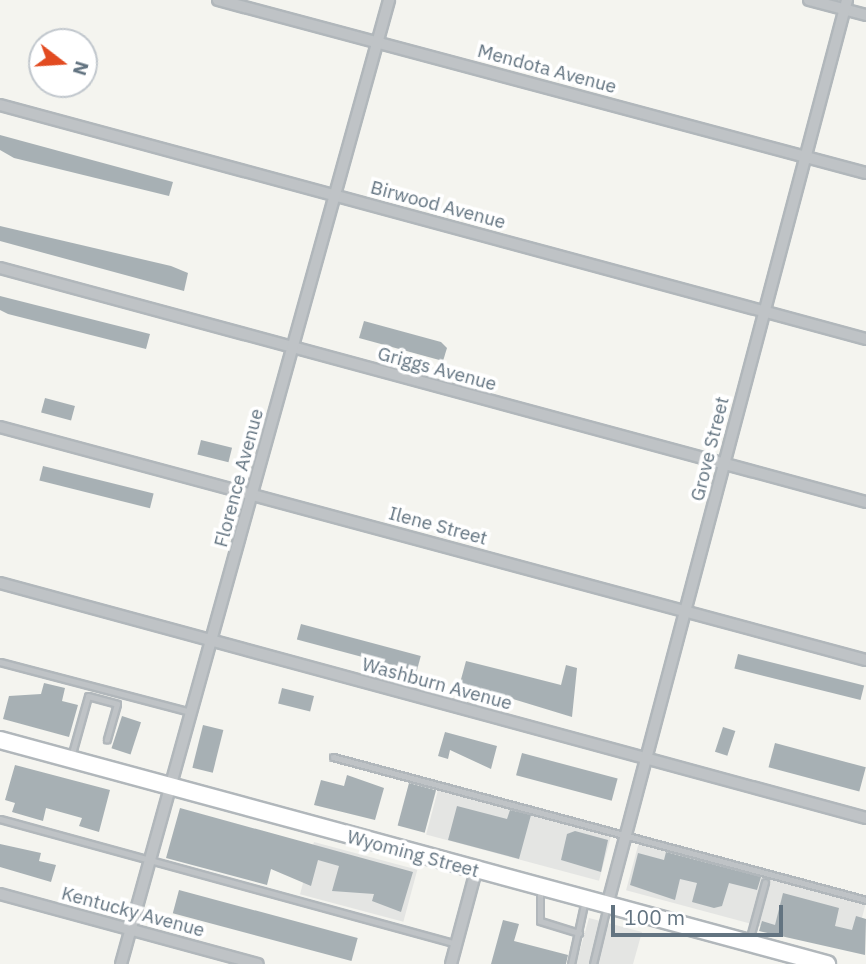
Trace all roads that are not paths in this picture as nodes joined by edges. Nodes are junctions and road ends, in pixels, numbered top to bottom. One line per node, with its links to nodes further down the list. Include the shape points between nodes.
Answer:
1 (218, 0): 6 (street, Mendota Avenue)
2 (389, 0): 6 (street, Florence Avenue)
3 (809, 0): 4 (street)
4 (845, 4): 5 (street); 8 (street, Grove Street)
5 (866, 15)
6 (377, 42): 8 (street, Mendota Avenue); 10 (street, Florence Avenue)
7 (0, 105): 10 (street, Birwood Avenue)
8 (805, 157): 9 (street, Mendota Avenue); 12 (street, Grove Street)
9 (866, 173)
10 (335, 195): 12 (street, Birwood Avenue); 14 (street, Florence Avenue)
11 (0, 268): 14 (street, Griggs Avenue)
12 (764, 311): 13 (street, Birwood Avenue); 16 (street, Grove Street)
13 (866, 339)
14 (293, 348): 16 (street, Griggs Avenue); 17 (street, Florence Avenue)
15 (0, 427): 17 (street, Ilene Street)
16 (724, 464): 18 (street, Griggs Avenue); 20 (street, Grove Street)
17 (253, 495): 20 (street, Ilene Street); 21 (street, Florence Avenue)
18 (866, 502)
19 (0, 583): 21 (street, Washburn Avenue)
20 (687, 611): 22 (street, Ilene Street); 29 (street, Grove Street)
21 (212, 641): 24 (street, Florence Avenue); 29 (street, Washburn Avenue)
22 (866, 660)
23 (0, 662): 24 (lane)
24 (193, 713): 30 (street, Florence Avenue)
25 (0, 740): 28 (street, Wyoming Street)
26 (107, 740): 28 (lane, via 117,704 88,696)
27 (333, 757): 33 (lane)
28 (71, 760): 30 (street, Wyoming Street)
29 (648, 760): 31 (street, Washburn Avenue); 33 (street, Grove Street)
30 (172, 789): 34 (street, Florence Avenue); 35 (street, Wyoming Street)
31 (866, 818)
32 (0, 819): 34 (lane)
33 (627, 835): 39 (lane); 41 (street, Grove Street)
34 (152, 858): 42 (street, Florence Avenue); 44 (lane)
35 (476, 871): 37 (street, Wyoming Street); 44 (street)
36 (765, 882): 45 (lane)
37 (540, 888): 40 (street, Wyoming Street); 43 (lane, via 540,921)
38 (0, 894): 42 (street, Kentucky Avenue)
39 (866, 900)
40 (585, 901): 41 (street, Wyoming Street); 43 (lane)
41 (607, 906): 45 (street, Wyoming Street); 50 (lane)
42 (131, 930): 46 (street, Florence Avenue); 47 (street, Kentucky Avenue)
43 (579, 933): 49 (lane)
44 (456, 944): 48 (street)
45 (748, 944): 51 (street, Wyoming Street)
46 (121, 964)
47 (258, 964)
48 (451, 964)
49 (571, 964)
50 (593, 964)
51 (827, 964)

